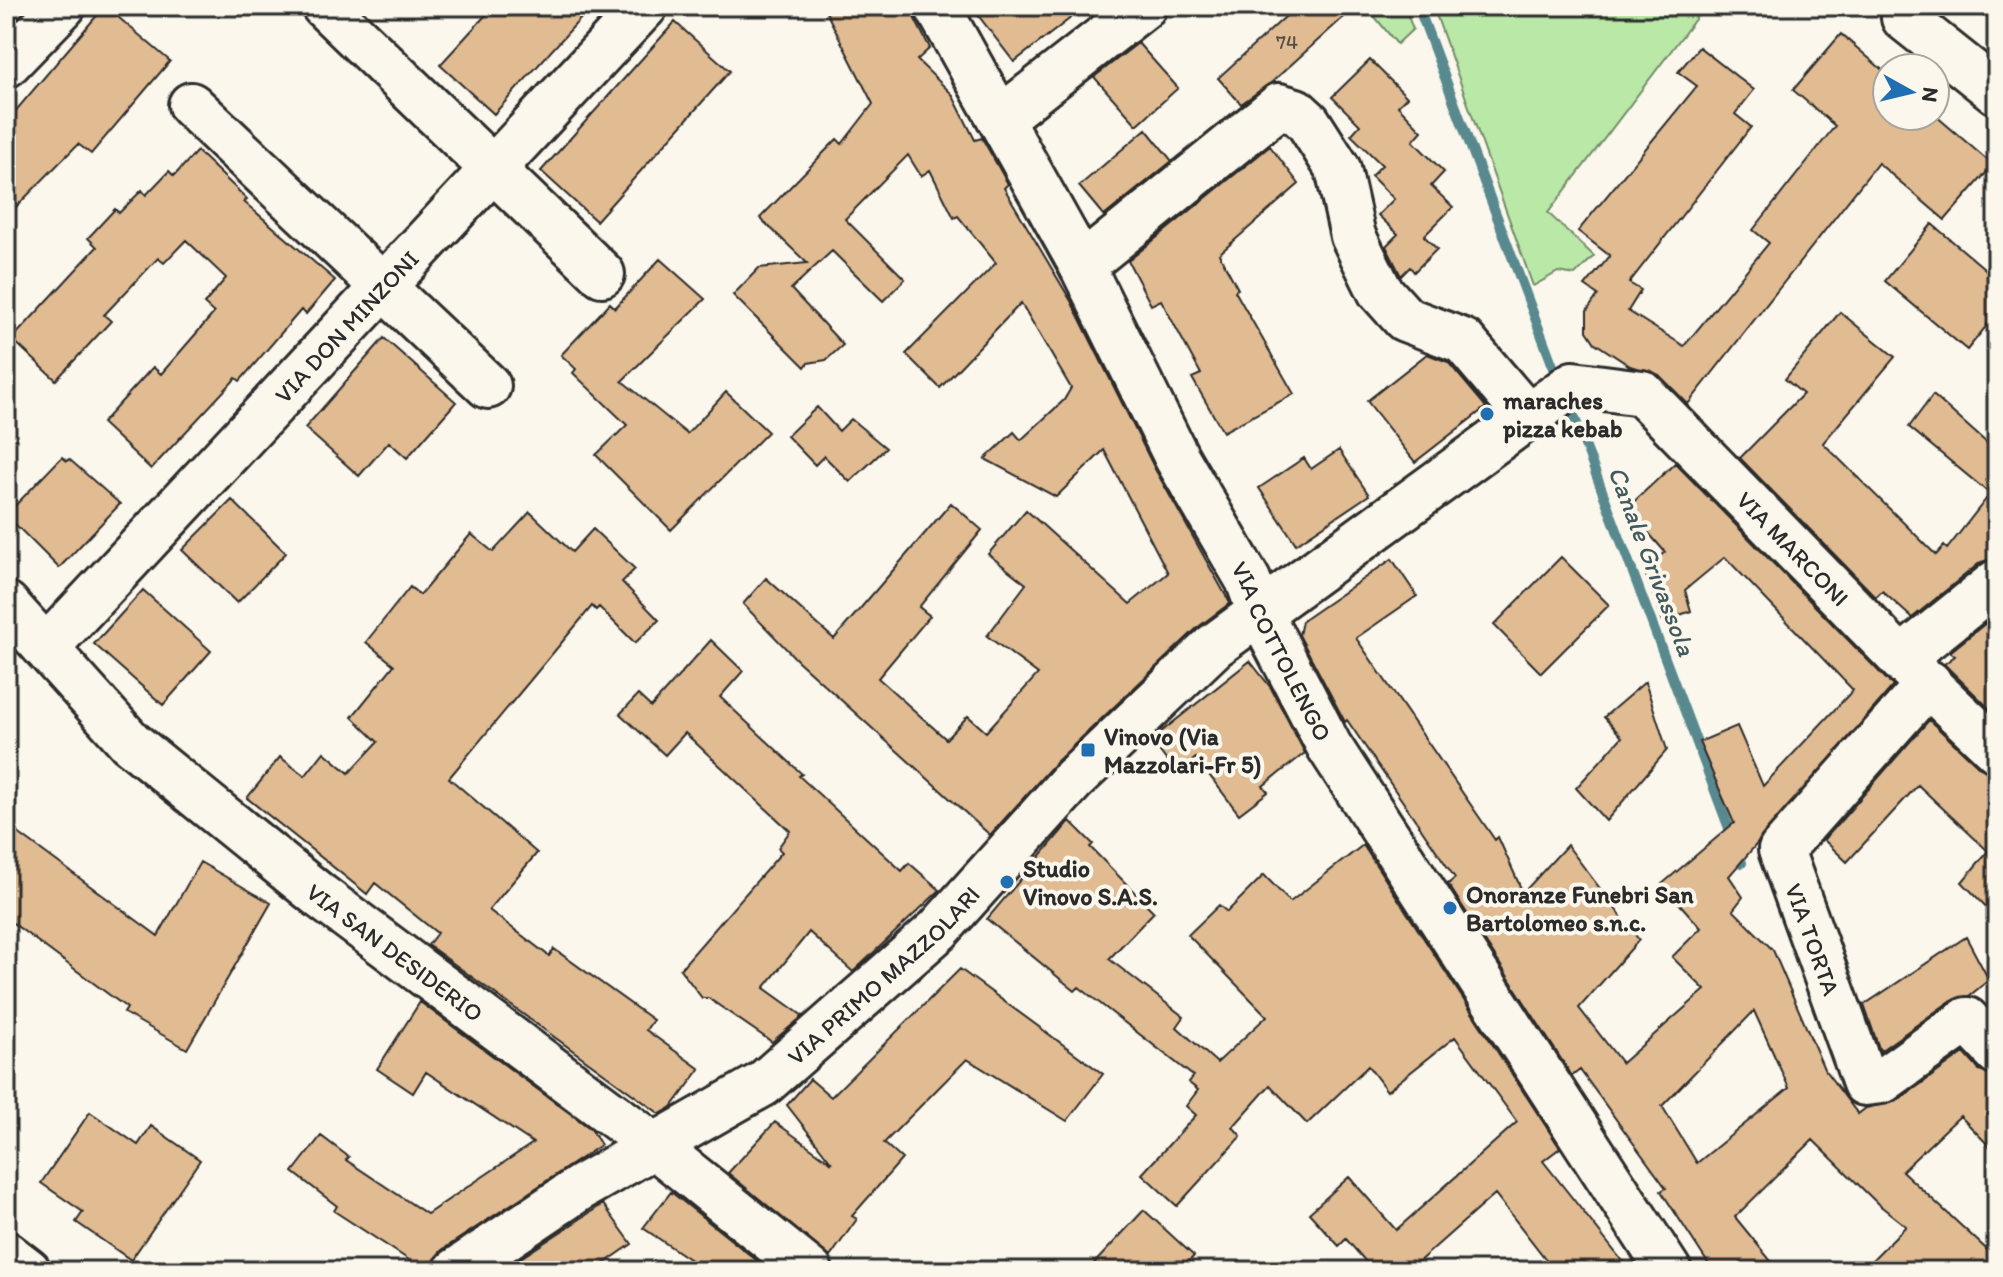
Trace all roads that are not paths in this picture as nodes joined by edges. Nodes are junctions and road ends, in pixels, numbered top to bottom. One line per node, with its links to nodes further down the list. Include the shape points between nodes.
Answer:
1 (63, 6): 7 (street)
2 (324, 6): 11 (street)
3 (645, 6): 11 (street, VIA DON MINZONI)
4 (937, 6): 10 (street, VIA COTTOLENGO)
5 (1144, 6): 10 (street)
6 (1914, 6): 8 (street, via 1904,18)
7 (6, 65)
8 (1997, 92)
9 (191, 105): 14 (street)
10 (1000, 119): 12 (street, VIA COTTOLENGO)
11 (494, 168): 13 (street); 14 (street, VIA DON MINZONI)
12 (1082, 266): 16 (street, via 1279,106 1308,122 1338,169 1353,236 1380,291 1405,319 1463,341); 19 (street, VIA COTTOLENGO, via 1177,458 1248,580)
13 (602, 274)
14 (383, 286): 15 (street); 20 (street, VIA DON MINZONI)
15 (488, 386)
16 (1553, 398): 19 (street, VIA PRIMO MAZZOLARI); 21 (street, VIA MARCONI, via 1642,393)
17 (1997, 582): 21 (street)
18 (6, 604): 20 (street, VIA SAN DESIDERIO)
19 (1260, 613): 24 (street, VIA PRIMO MAZZOLARI, via 1214,646 1072,781 938,930 775,1074); 29 (street, VIA COTTOLENGO, via 1329,746)
20 (46, 648): 24 (street, VIA SAN DESIDERIO, via 142,752 320,896)
21 (1915, 671): 22 (street, VIA MARCONI); 23 (street, VIA TORTA, via 1781,850 1865,1083 1882,1081 1967,1020)
22 (1997, 750)
23 (1997, 1052)
24 (656, 1147): 27 (street, VIA PRIMO MAZZOLARI, via 580,1188); 28 (street, VIA SAN DESIDERIO)
25 (6, 1254): 26 (street)
26 (28, 1271)
27 (456, 1271)
28 (810, 1271)
29 (1669, 1271)

